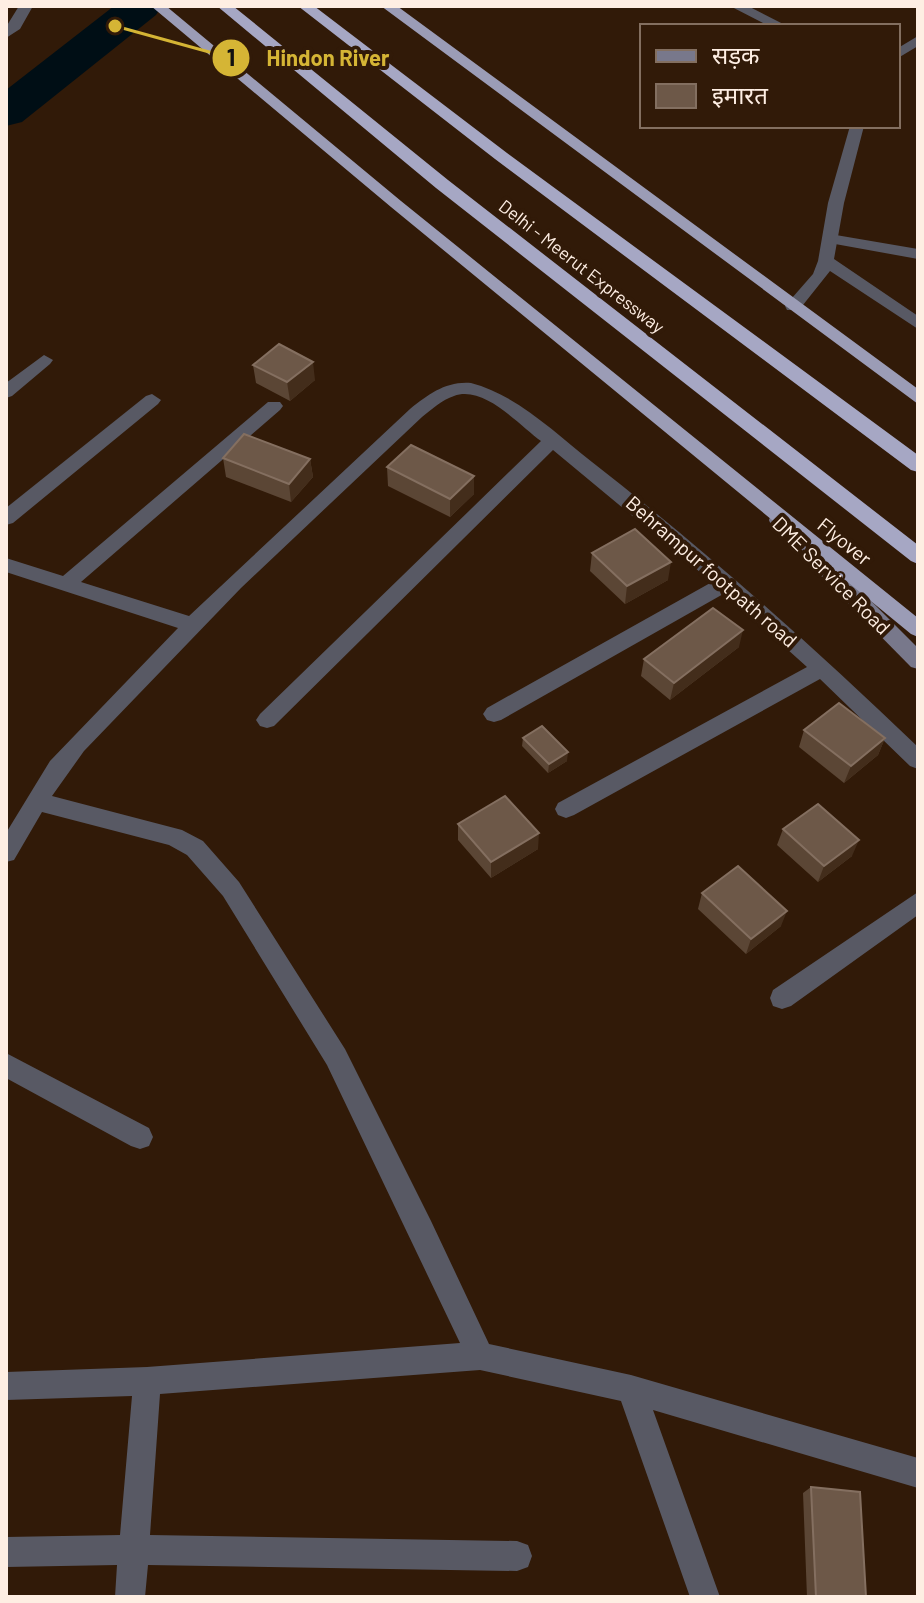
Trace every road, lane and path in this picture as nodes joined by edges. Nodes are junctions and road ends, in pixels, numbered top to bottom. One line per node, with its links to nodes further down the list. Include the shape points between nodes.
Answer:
1 (26, 6): 8 (street)
2 (158, 6): 24 (highway, Flyover)
3 (224, 6): 26 (highway, Delhi - Meerut Expressway, via 442,184)
4 (305, 6): 23 (highway, Delhi - Meerut Expressway)
5 (388, 6): 15 (highway)
6 (737, 6): 7 (street)
7 (776, 24)
8 (6, 34)
9 (918, 40): 10 (street)
10 (900, 53)
11 (856, 128): 12 (street)
12 (830, 239): 13 (street); 14 (street)
13 (918, 254)
14 (826, 261): 15 (street, via 820,276); 16 (street)
15 (793, 306): 19 (highway)
16 (918, 324)
17 (44, 360): 18 (street)
18 (6, 392)
19 (918, 398)
20 (152, 400): 25 (street)
21 (274, 406): 29 (street)
22 (553, 440): 28 (street, Behrampur footpath road); 30 (street, Behrampur footpath road, via 495,397 466,388 443,391); 35 (street)
23 (918, 465)
24 (745, 488): 31 (highway, Flyover); 32 (main road, DME Service Road)
25 (6, 518)
26 (918, 556)
27 (6, 565): 29 (street)
28 (726, 583): 33 (street, Behrampur footpath road); 34 (street)
29 (66, 584): 30 (street)
30 (193, 625): 37 (street, via 76,745)
31 (918, 629)
32 (918, 661)
33 (823, 668): 36 (street, Behrampur footpath road); 38 (street)
34 (494, 714)
35 (267, 720)
36 (918, 760)
37 (39, 802): 39 (street); 44 (street, via 174,837 195,848 231,889 336,1057)
38 (566, 809)
39 (6, 853)
40 (918, 902): 41 (street)
41 (782, 998)
42 (6, 1065): 43 (street)
43 (140, 1137)
44 (480, 1356): 45 (street); 47 (street)
45 (147, 1381): 46 (street); 49 (street)
46 (6, 1386)
47 (631, 1389): 48 (street); 53 (street)
48 (918, 1473)
49 (133, 1550): 50 (street); 51 (street); 52 (street)
50 (6, 1552)
51 (517, 1556)
52 (130, 1597)
53 (705, 1597)

